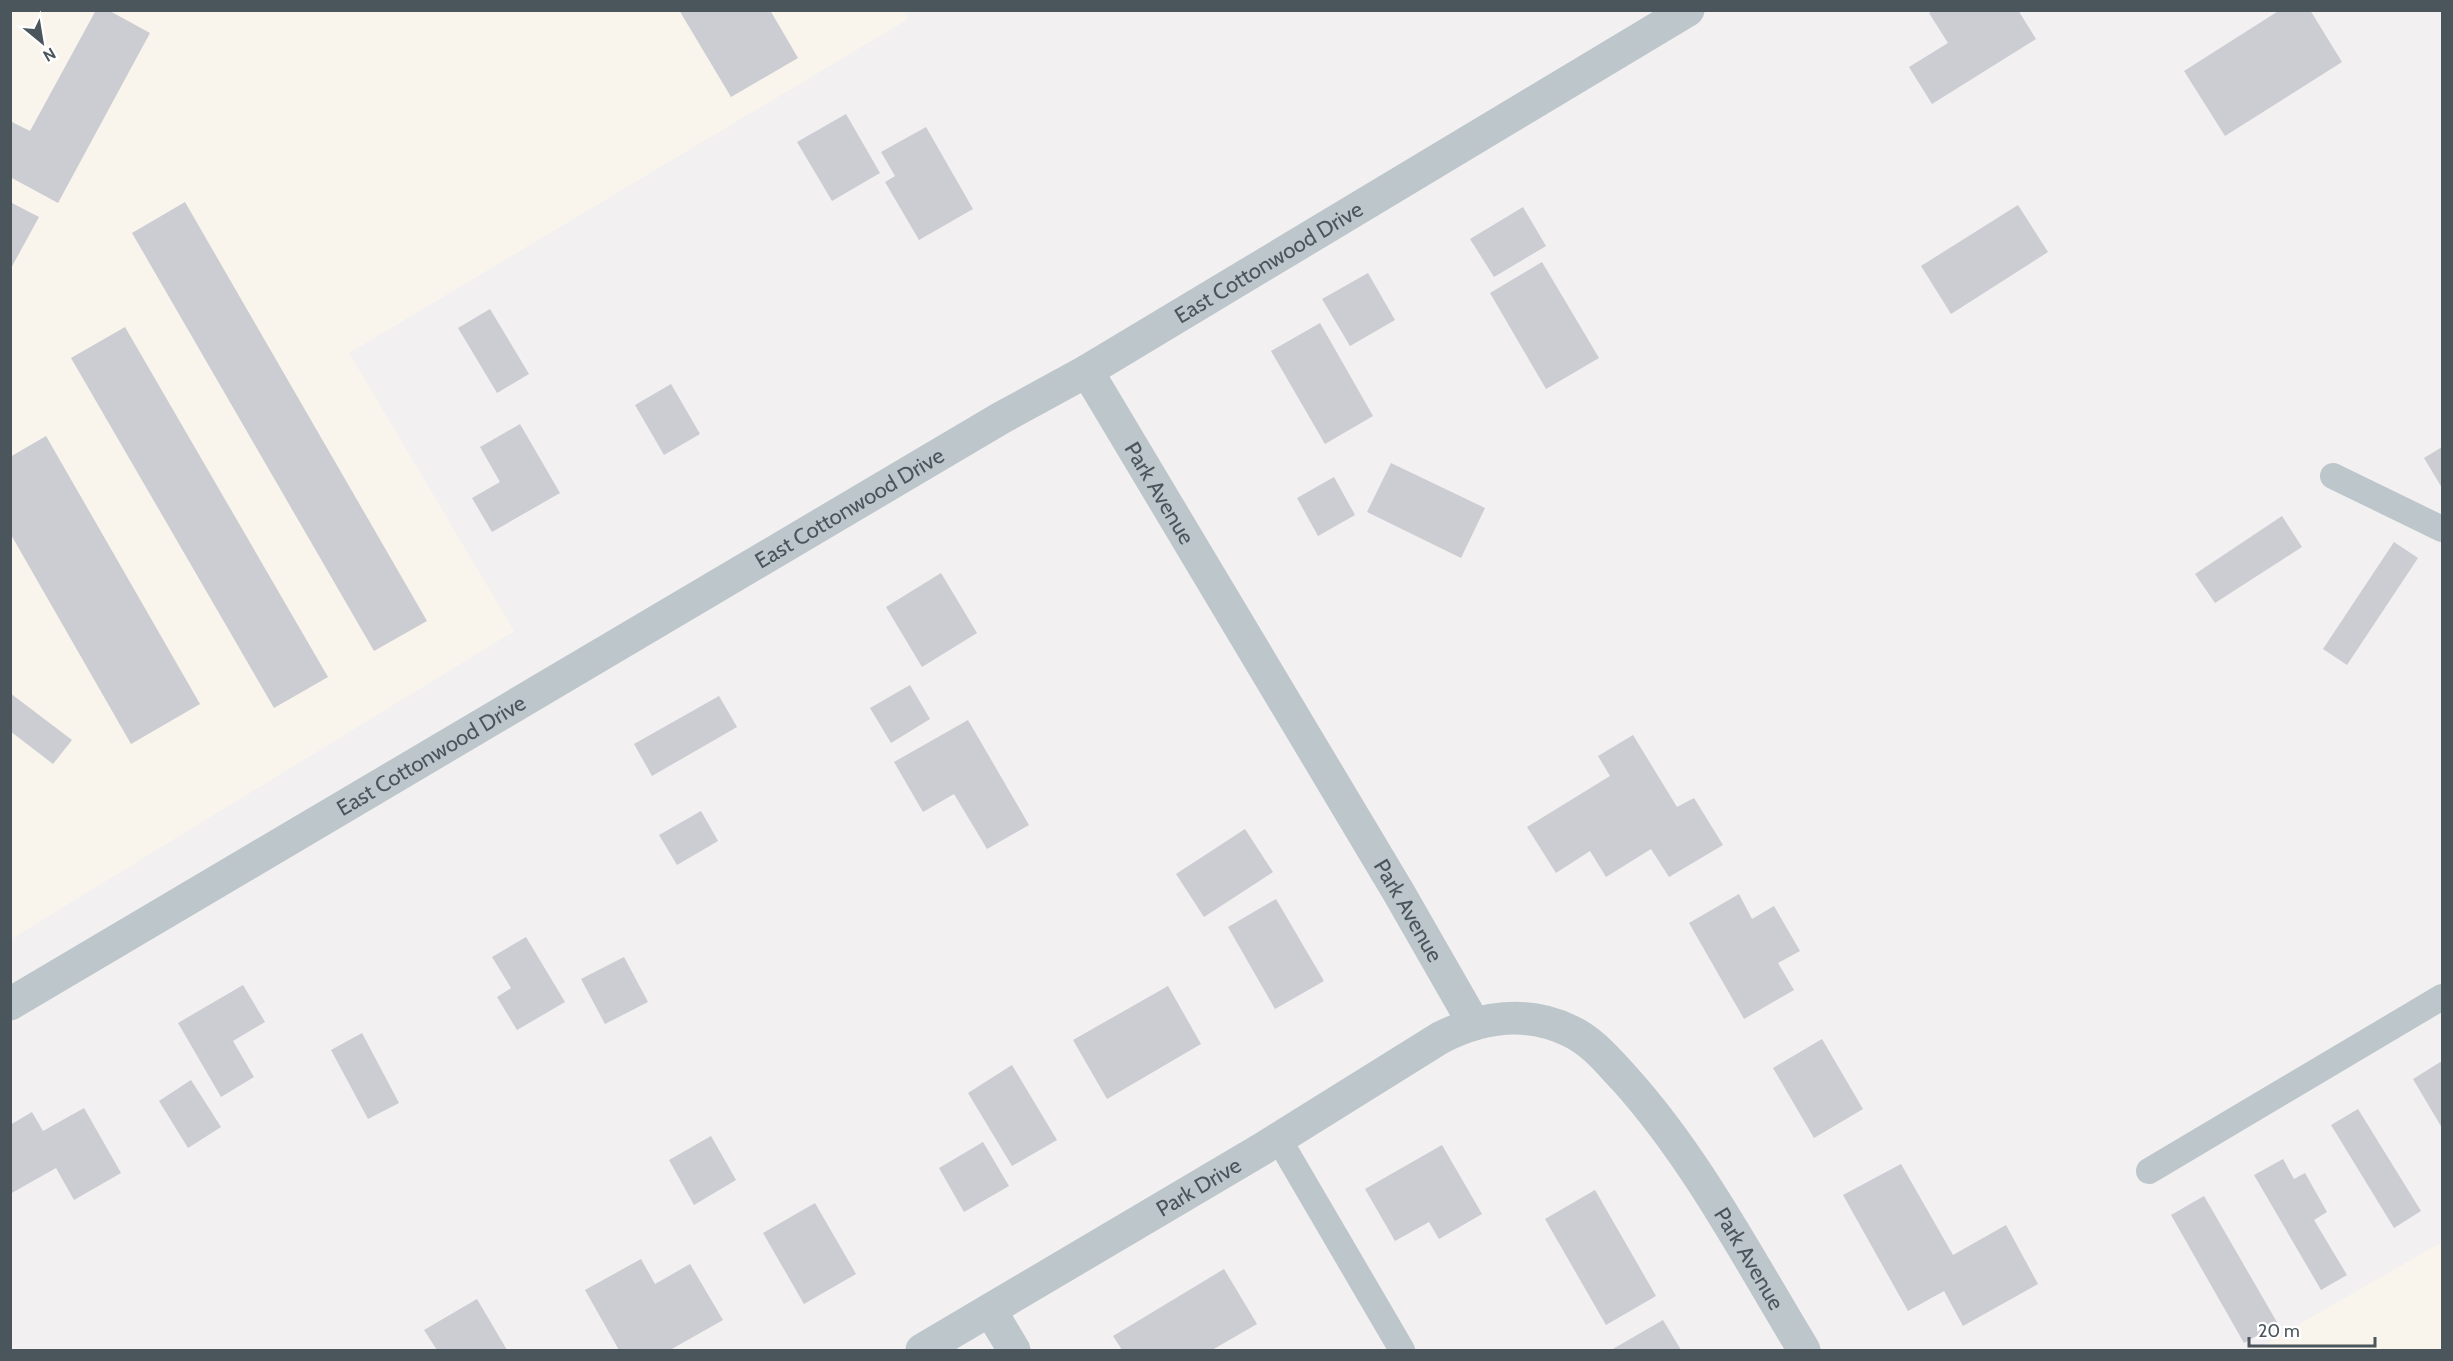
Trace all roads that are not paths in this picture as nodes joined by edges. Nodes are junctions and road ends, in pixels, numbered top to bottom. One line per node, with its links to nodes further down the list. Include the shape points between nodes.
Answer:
1 (1688, 10): 2 (street, East Cottonwood Drive)
2 (1087, 371): 6 (street, East Cottonwood Drive, via 909,472); 7 (street, Park Avenue)
3 (2333, 476): 4 (lane)
4 (2442, 529)
5 (2442, 997): 9 (lane)
6 (10, 1004)
7 (1474, 1024): 8 (street, Park Drive, via 1440,1038); 14 (street, Park Avenue, via 1511,1017 1541,1020 1572,1031 1600,1051 1651,1107 1698,1175)
8 (1278, 1138): 10 (street, Park Drive); 13 (lane)
9 (2149, 1171)
10 (990, 1310): 11 (street, Park Drive); 12 (street)
11 (922, 1350)
12 (1014, 1350)
13 (1402, 1350)
14 (1804, 1350)

